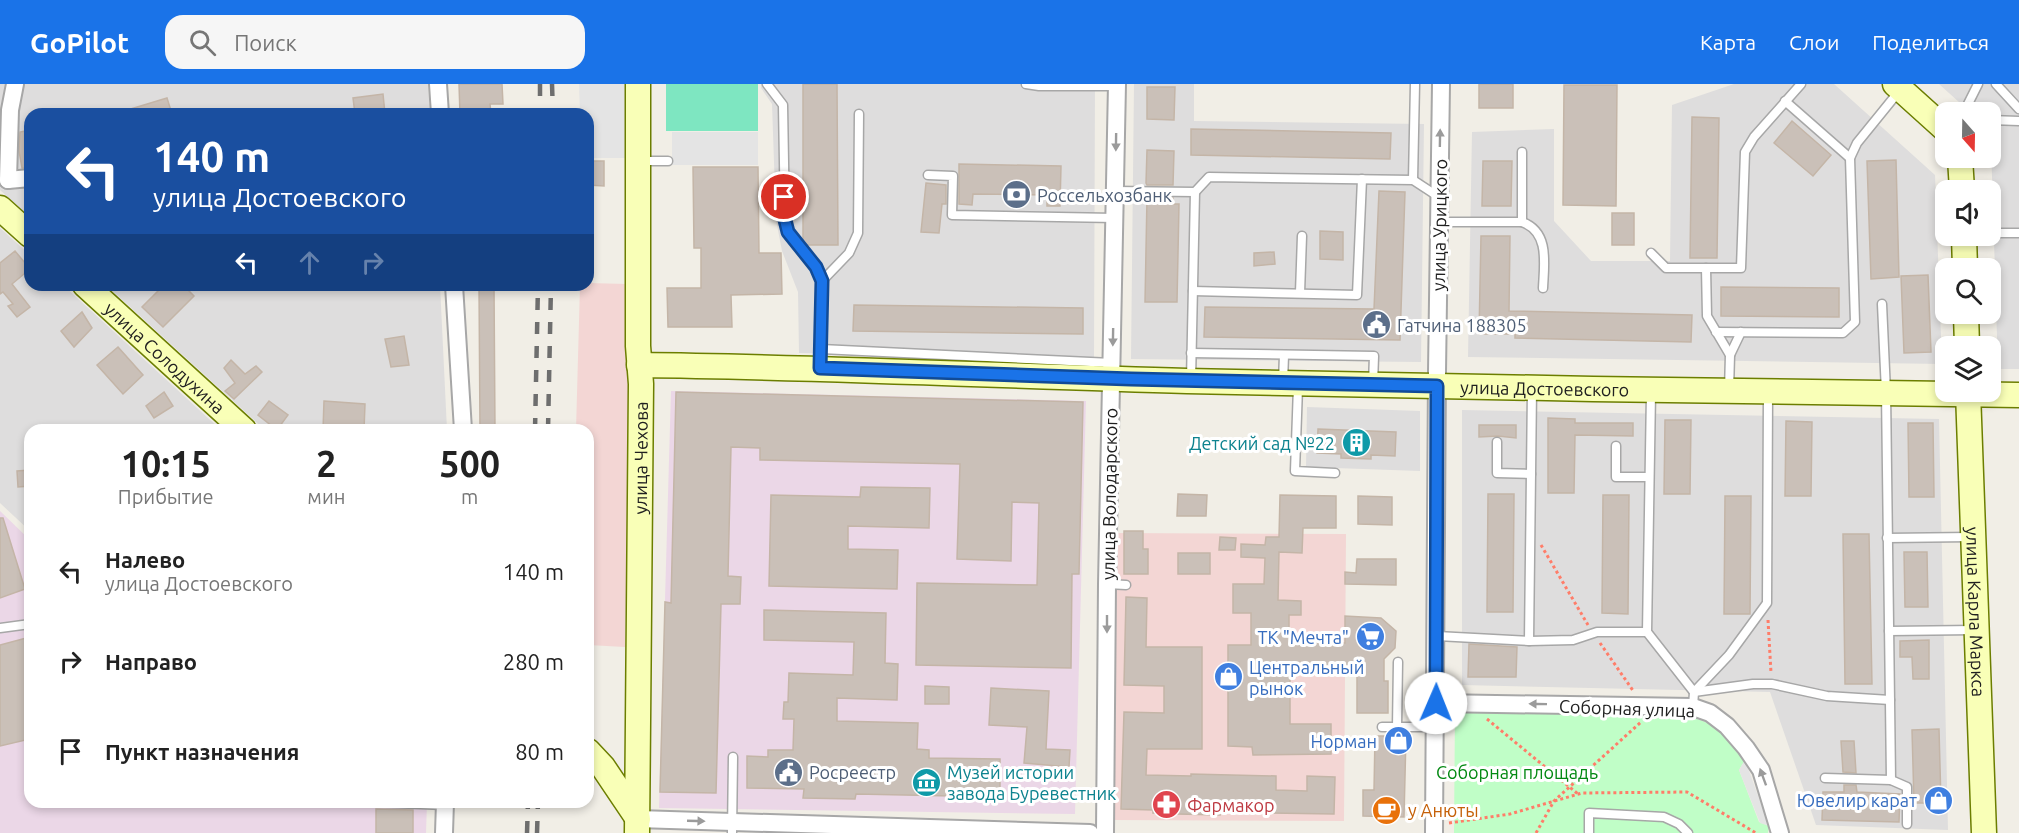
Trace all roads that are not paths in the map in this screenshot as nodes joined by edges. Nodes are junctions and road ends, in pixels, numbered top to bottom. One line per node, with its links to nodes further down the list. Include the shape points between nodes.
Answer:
1 (15, 84): 29 (street)
2 (438, 84): 15 (street)
3 (639, 84): 23 (street, улица Чехова)
4 (767, 84): 43 (lane, via 783,105 788,232 816,267)
5 (1026, 84): 11 (lane)
6 (1415, 84): 28 (lane)
7 (1441, 84): 32 (street, улица Урицкого, one-way to 7)
8 (1801, 84): 13 (lane)
9 (1978, 84): 14 (lane)
10 (1996, 84): 16 (lane)
11 (1117, 85): 30 (street, улица Володарского, one-way to 30)
12 (1898, 87): 18 (street); 22 (lane)
13 (1785, 101): 22 (lane); 42 (lane, via 1745,152 1741,268)
14 (1969, 102)
15 (440, 108)
16 (2019, 109)
17 (859, 114): 43 (lane, via 858,233 849,252)
18 (1935, 120)
19 (2001, 120): 20 (lane)
20 (2019, 121)
21 (1522, 152): 36 (lane)
22 (1850, 158): 51 (lane, via 1856,322 1844,333)
23 (639, 160): 24 (lane); 56 (street, улица Чехова)
24 (668, 161)
25 (928, 175): 34 (lane, via 952,176 952,215)
26 (24, 179): 29 (street)
27 (1362, 179): 28 (lane); 31 (lane, via 1209,177); 48 (lane, via 1357,295)
28 (1413, 180): 32 (lane)
29 (4, 184)
30 (1115, 191): 31 (lane); 34 (street, улица Володарского)
31 (1195, 192): 47 (lane)
32 (1440, 197): 35 (street, улица Урицкого)
33 (0, 208): 37 (street)
34 (1115, 218): 57 (street, улица Володарского, one-way to 57)
35 (1439, 222): 36 (lane); 61 (street, улица Урицкого)
36 (1522, 222): 44 (lane, via 1532,226 1541,239)
37 (24, 230)
38 (2001, 232): 39 (lane)
39 (2019, 232)
40 (1302, 236): 48 (lane)
41 (1651, 253): 42 (lane, via 1666,268)
42 (1706, 268): 50 (lane, via 1707,316)
43 (822, 281): 55 (lane)
44 (1543, 288)
45 (92, 291): 71 (street, улица Солодухина)
46 (454, 291): 72 (street)
47 (1193, 291): 48 (lane); 52 (lane)
48 (1300, 293)
49 (1882, 304): 66 (lane)
50 (1716, 332): 51 (lane); 54 (lane)
51 (1741, 332): 54 (lane)
52 (1191, 352): 53 (lane); 58 (lane)
53 (1284, 355): 59 (lane); 60 (lane, via 1374,357)
54 (1730, 355): 64 (lane)
55 (821, 359): 56 (street, улица Достоевского); 57 (street, улица Достоевского)
56 (639, 365): 98 (street, улица Чехова)
57 (1112, 370): 58 (street, улица Достоевского); 80 (street, улица Володарского)
58 (1191, 381): 59 (street, улица Достоевского)
59 (1291, 383): 60 (street, улица Достоевского); 75 (lane, via 1295,471)
60 (1373, 385): 61 (street, улица Достоевского)
61 (1437, 386): 62 (street, улица Достоевского); 87 (street, улица Урицкого)
62 (1532, 387): 63 (street, улица Достоевского); 76 (lane)
63 (1651, 389): 64 (street, улица Достоевского); 77 (lane)
64 (1729, 390): 65 (street, улица Достоевского)
65 (1768, 391): 66 (street, улица Достоевского); 90 (lane, via 1767,603)
66 (1886, 393): 67 (street, улица Достоевского); 79 (lane)
67 (1935, 393)
68 (2001, 394): 69 (street, улица Достоевского)
69 (2019, 394)
70 (1968, 402): 78 (street, улица Карла Маркса)
71 (237, 424)
72 (463, 424)
73 (1497, 442): 76 (lane, via 1497,473)
74 (1616, 446): 77 (lane, via 1616,477)
75 (1335, 473)
76 (1531, 474): 88 (lane)
77 (1649, 477): 86 (lane)
78 (1973, 537): 79 (lane); 84 (street, улица Карла Маркса)
79 (1887, 538): 85 (lane)
80 (1107, 584): 81 (lane); 109 (street, улица Володарского, one-way to 109)
81 (1126, 585)
82 (24, 625): 83 (lane)
83 (0, 628)
84 (1976, 630): 85 (lane); 114 (street, улица Карла Маркса)
85 (1889, 631): 91 (lane)
86 (1647, 632): 88 (lane, via 1597,632 1573,640); 90 (lane)
87 (1437, 636): 88 (lane); 92 (street, улица Урицкого)
88 (1529, 641)
89 (1398, 662): 94 (lane)
90 (1693, 700): 91 (lane, via 1753,684 1772,684 1827,696); 92 (street, Соборная улица, one-way to 92); 113 (street, Соборная улица, one-way to 90, via 1761,770 1727,726)
91 (1890, 700): 100 (lane)
92 (1436, 703): 95 (street, улица Урицкого)
93 (1382, 727): 94 (lane)
94 (1397, 727): 95 (lane)
95 (1435, 728): 110 (street, улица Урицкого)
96 (733, 757): 104 (lane)
97 (595, 759): 98 (street, via 614,772 623,773); 103 (street)
98 (639, 764): 103 (street, улица Чехова)
99 (1825, 777): 100 (lane)
100 (1891, 780): 102 (lane, via 1907,787)
101 (445, 808): 107 (street)
102 (1907, 824)
103 (638, 826): 104 (street, one-way to 104)
104 (732, 828): 105 (street)
105 (805, 829): 106 (street)
106 (879, 830): 108 (street)
107 (444, 833)
108 (1090, 833)
109 (1105, 833)
110 (1434, 833)
111 (1589, 833): 112 (lane, via 1589,813 1664,817)
112 (1688, 833)
113 (1780, 833)
114 (1984, 833)

